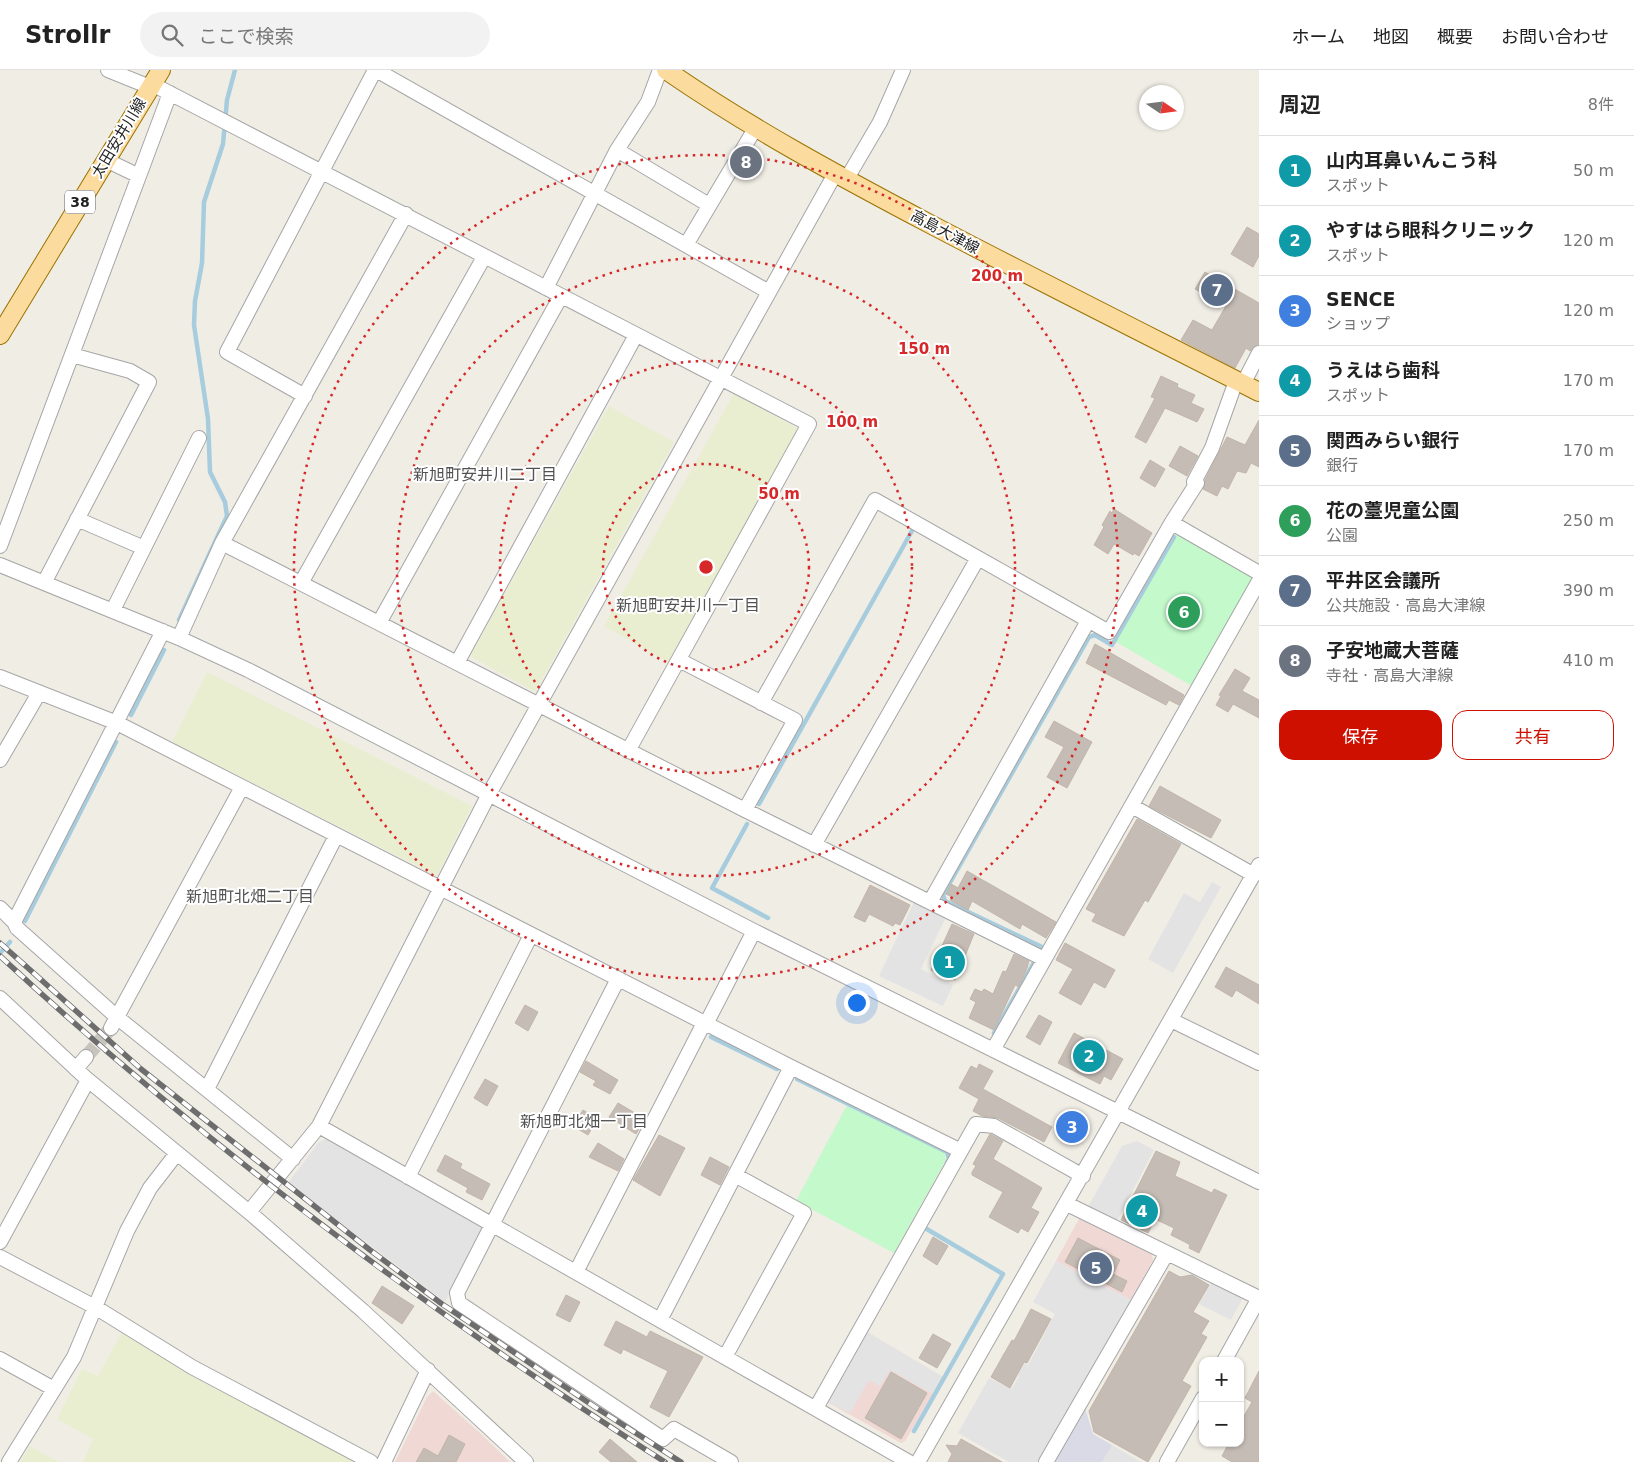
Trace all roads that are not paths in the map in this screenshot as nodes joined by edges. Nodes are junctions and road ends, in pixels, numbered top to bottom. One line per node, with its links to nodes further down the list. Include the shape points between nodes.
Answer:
1 (108, 70): 6 (street)
2 (375, 70): 11 (street); 14 (street)
3 (660, 70): 9 (street, via 648,102)
4 (666, 70): 8 (main road, 高島大津線, via 718,106)
5 (903, 70): 13 (street, via 880,122)
6 (154, 80): 7 (street); 10 (main road, 太田安井川線 / 38)
7 (170, 93): 11 (street); 12 (street)
8 (756, 127): 13 (main road, 高島大津線); 15 (street)
9 (617, 150): 14 (street); 15 (street)
10 (106, 160): 12 (street); 22 (main road, 太田安井川線 / 38)
11 (321, 170): 16 (street); 29 (street, via 226,352)
12 (138, 176): 25 (street)
13 (841, 177): 20 (street); 27 (main road, 高島大津線, via 1061,293)
14 (594, 193): 17 (street); 19 (street)
15 (709, 205): 17 (street)
16 (406, 214): 18 (street); 29 (street)
17 (686, 245): 20 (street)
18 (484, 257): 19 (street); 41 (street)
19 (546, 288): 21 (street)
20 (769, 292): 26 (street)
21 (561, 296): 23 (street); 44 (street)
22 (0, 334)
23 (636, 335): 26 (street); 48 (street)
24 (1259, 353): 27 (street)
25 (72, 355): 31 (street, via 130,371 150,382); 34 (street)
26 (721, 379): 47 (street, via 809,424); 52 (street)
27 (1240, 382): 28 (main road, 高島大津線); 32 (street, via 1194,482 1197,483)
28 (1259, 392)
29 (305, 396): 33 (street)
30 (199, 438): 35 (street)
31 (77, 519): 35 (street); 40 (street)
32 (1172, 523): 38 (street); 43 (street, via 1109,632)
33 (222, 543): 41 (street); 46 (street)
34 (0, 546)
35 (144, 548): 42 (street)
36 (978, 558): 43 (street); 51 (street, via 875,500); 61 (street)
37 (0, 565): 40 (street)
38 (1259, 573)
39 (1259, 582): 58 (street)
40 (44, 583): 42 (street)
41 (301, 583): 44 (street)
42 (113, 610): 45 (street)
43 (1088, 621): 64 (street)
44 (379, 623): 48 (street)
45 (163, 631): 46 (street); 53 (street)
46 (179, 638): 57 (street)
47 (679, 660): 51 (street); 54 (street)
48 (457, 664): 52 (street)
49 (0, 677): 50 (street)
50 (39, 693): 53 (street); 55 (street)
51 (761, 703): 59 (street, via 795,720)
52 (538, 705): 54 (street); 57 (street)
53 (117, 723): 56 (street); 66 (street)
54 (628, 751): 59 (street)
55 (0, 760)
56 (242, 787): 60 (street); 73 (street)
57 (489, 794): 63 (street); 67 (street)
58 (1132, 806): 62 (street); 69 (street)
59 (744, 810): 61 (street)
60 (336, 836): 63 (street); 81 (street)
61 (814, 845): 64 (street)
62 (1256, 870): 72 (street)
63 (441, 888): 68 (street); 83 (street)
64 (930, 902): 69 (street)
65 (0, 908): 66 (street)
66 (14, 922): 73 (street)
67 (754, 931): 74 (street); 75 (street)
68 (531, 935): 70 (street); 89 (street)
69 (1044, 959): 75 (street)
70 (618, 979): 74 (street); 93 (street)
71 (0, 998): 79 (street)
72 (1171, 1020): 77 (street); 82 (street)
73 (114, 1023): 81 (street)
74 (705, 1024): 78 (street); 97 (street)
75 (993, 1050): 82 (street)
76 (86, 1057): 79 (street)
77 (1259, 1063)
78 (791, 1067): 84 (street); 87 (street)
79 (76, 1069): 80 (street)
80 (88, 1080): 85 (street); 94 (street)
81 (207, 1089): 86 (street)
82 (1118, 1113): 88 (street); 90 (street)
83 (319, 1126): 86 (street); 89 (street)
84 (961, 1152): 88 (street, via 976,1124 994,1126); 107 (street)
85 (177, 1153): 92 (street); 99 (street, via 150,1188 136,1214)
86 (293, 1159): 92 (street)
87 (735, 1175): 100 (street); 101 (street, via 804,1213)
88 (1083, 1176): 91 (street)
89 (408, 1177): 93 (street)
90 (1259, 1182)
91 (1067, 1204): 95 (street); 114 (street)
92 (250, 1212): 104 (street)
93 (492, 1225): 97 (street); 112 (street, via 457,1293 459,1303 663,1439 674,1429)
94 (0, 1242)
95 (1167, 1253): 98 (street); 115 (street)
96 (0, 1257): 99 (street)
97 (576, 1272): 100 (street)
98 (1259, 1298): 102 (street)
99 (95, 1307): 105 (street, via 74,1358); 109 (street, via 192,1367)
100 (660, 1320): 101 (street)
101 (725, 1357): 107 (street)
102 (1226, 1357)
103 (0, 1359): 105 (street)
104 (428, 1370): 110 (street); 111 (street)
105 (54, 1389): 108 (street)
106 (1201, 1402): 116 (street)
107 (816, 1408): 113 (street)
108 (9, 1462)
109 (371, 1462)
110 (384, 1462)
111 (526, 1462)
112 (731, 1462)
113 (909, 1462)
114 (918, 1462)
115 (1046, 1462)
116 (1167, 1462)

